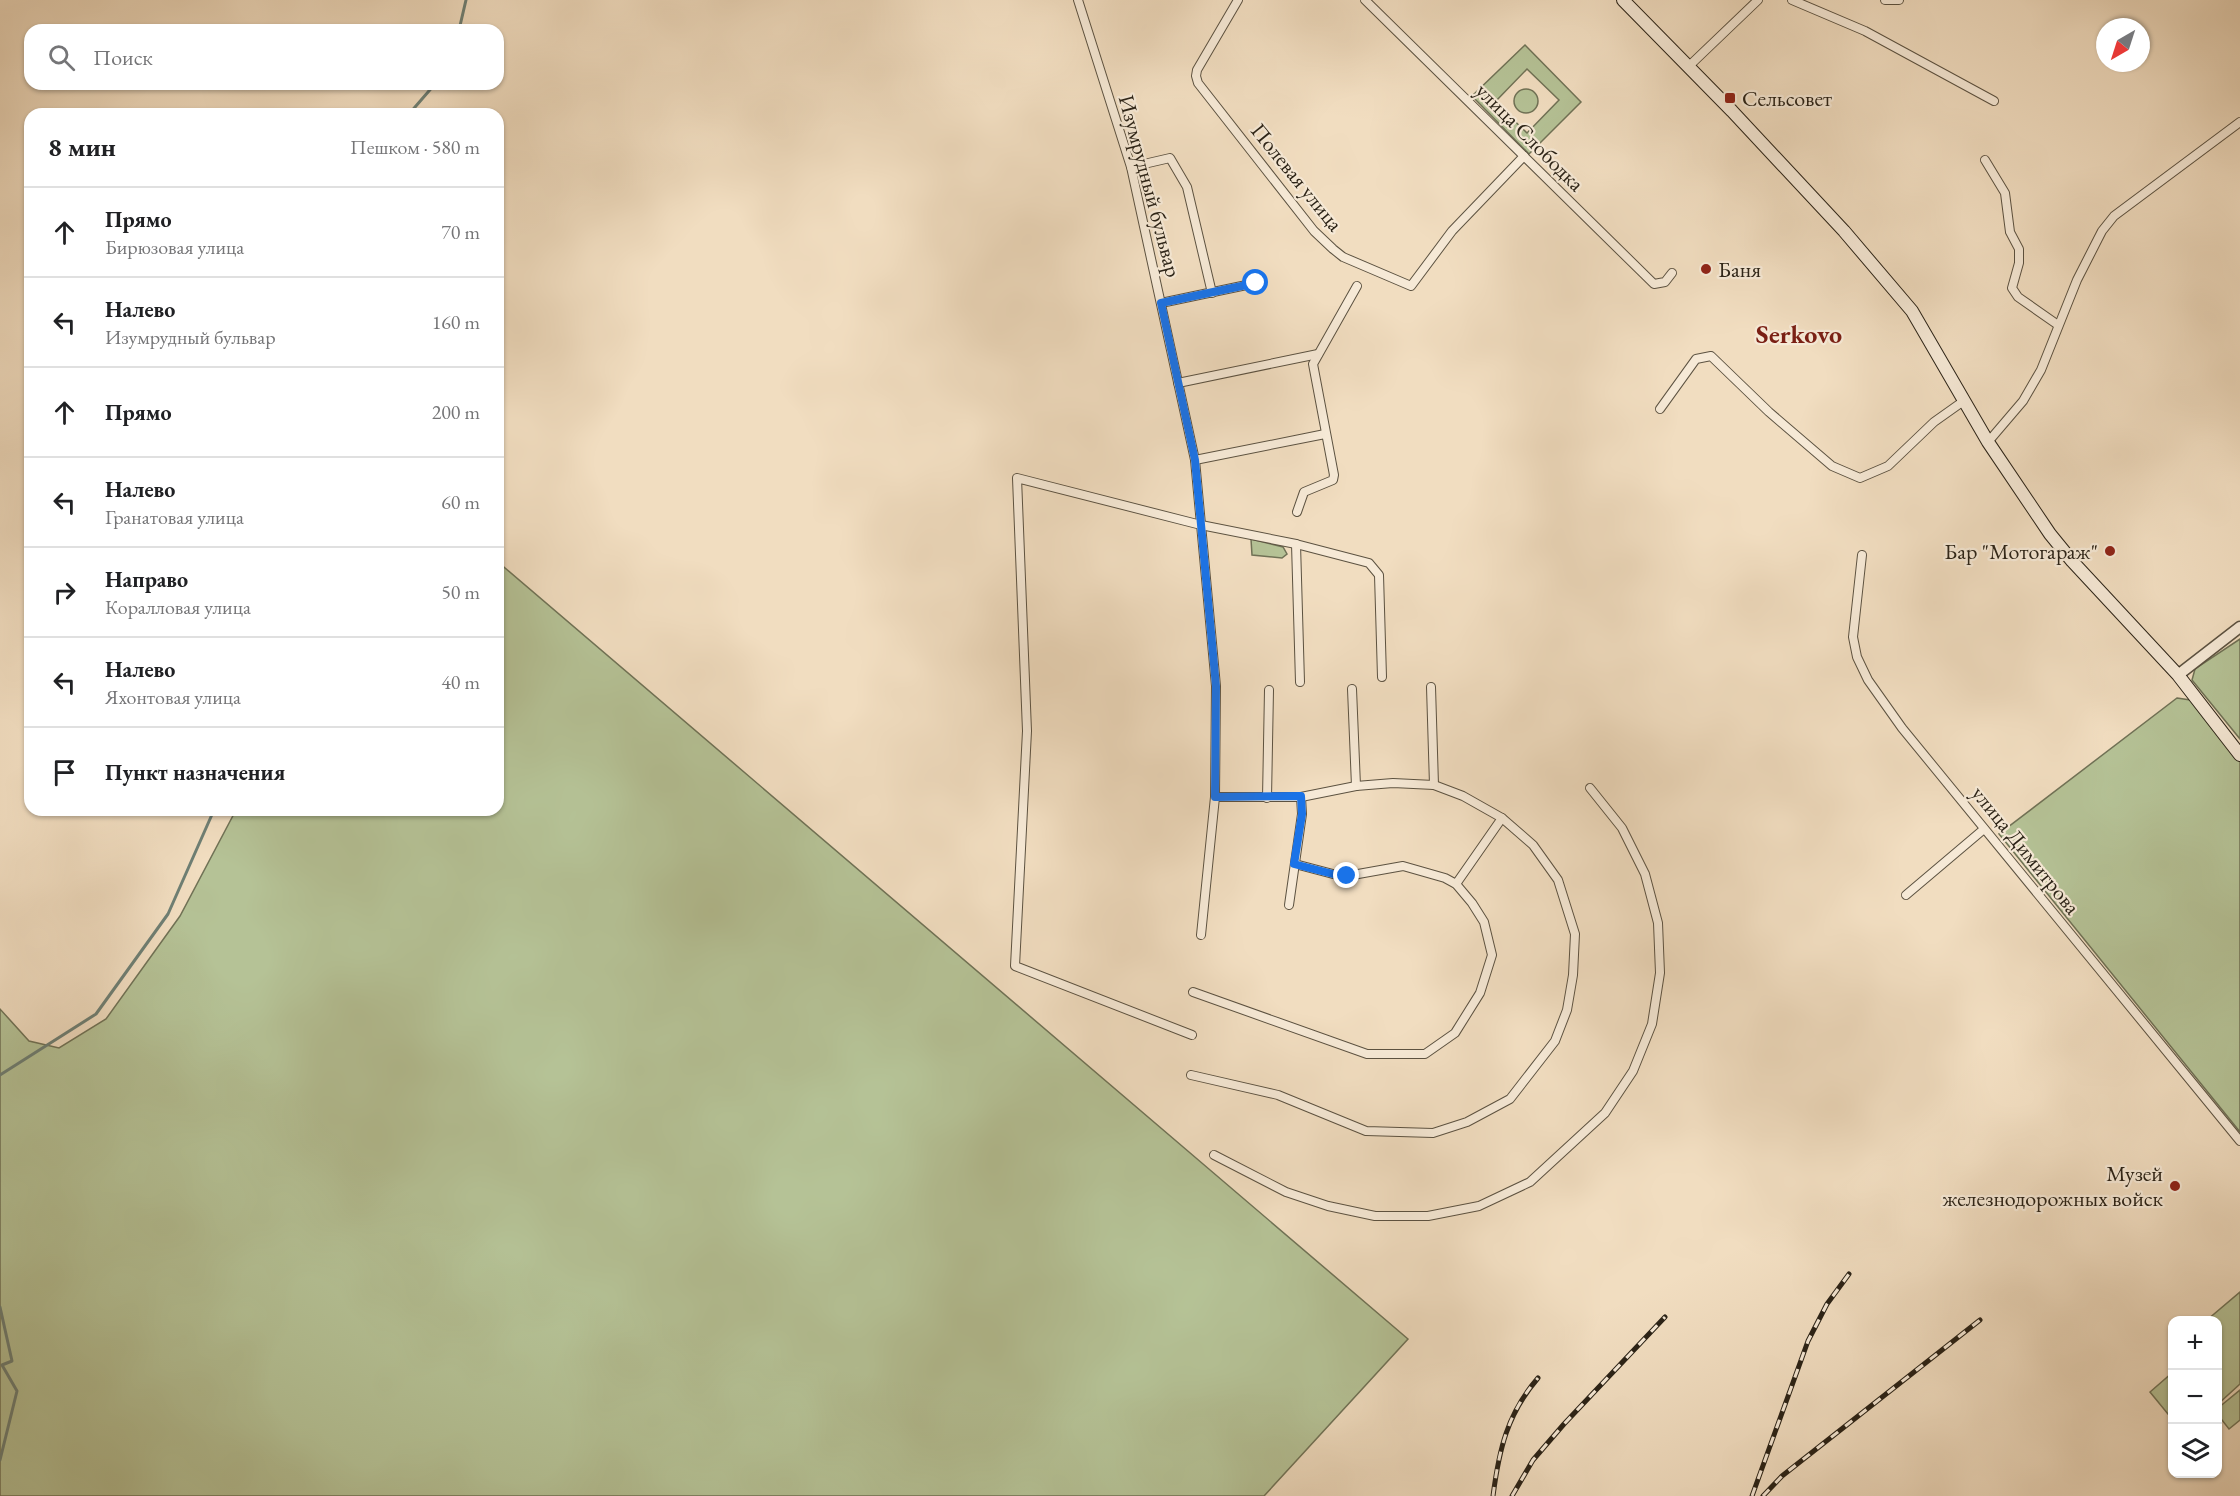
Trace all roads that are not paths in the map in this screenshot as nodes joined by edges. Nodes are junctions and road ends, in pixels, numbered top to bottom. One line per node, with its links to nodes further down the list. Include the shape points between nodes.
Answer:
1 (1078, 0): 14 (street, Изумрудный бульвар)
2 (1238, 0): 12 (street, Полевая улица, via 1197,70 1198,82 1314,231 1343,257 1411,286 1452,231)
3 (1365, 0): 12 (street, улица Слободка)
4 (1623, 0): 9 (main road)
5 (1758, 0): 9 (street)
6 (1792, 0): 10 (street, via 1865,31)
7 (1885, 0): 8 (street)
8 (1899, 0)
9 (1688, 67): 23 (main road, via 1844,231 1912,311)
10 (1994, 101)
11 (2240, 122): 20 (street, via 2114,216 2102,231)
12 (1524, 156): 15 (street, улица Слободка, via 1654,284 1665,282)
13 (1985, 160): 20 (street, via 2005,193 2010,232 2019,249 2012,288 2018,297)
14 (1131, 167): 18 (street, via 1170,158 1188,187); 19 (street, Изумрудный бульвар)
15 (1672, 273)
16 (1256, 283): 18 (street)
17 (1357, 286): 21 (street)
18 (1212, 293): 19 (street)
19 (1161, 303): 22 (street, Изумрудный бульвар)
20 (2058, 325): 26 (street, via 2041,370 2023,401)
21 (1318, 354): 22 (street); 25 (street, via 1313,364)
22 (1178, 383): 27 (street, Изумрудный бульвар)
23 (1965, 400): 24 (street, via 1934,422 1888,466 1860,478 1832,466 1711,356 1696,359); 26 (main road)
24 (1660, 409)
25 (1325, 434): 27 (street); 28 (street, via 1334,475 1332,480 1306,489)
26 (1988, 442): 33 (main road, via 2049,534)
27 (1195, 460): 29 (street, Изумрудный бульвар)
28 (1298, 512)
29 (1201, 525): 30 (street); 44 (street, Изумрудный бульвар, via 1216,686); 54 (street, via 1017,478 1027,731 1015,966)
30 (1296, 544): 34 (street, via 1374,567 1379,575); 35 (street)
31 (1862, 555): 47 (street, улица Димитрова, via 1852,637 1857,657 1902,729)
32 (2240, 627): 33 (street)
33 (2178, 675): 39 (main road)
34 (1382, 677)
35 (1300, 682)
36 (1431, 687): 40 (street)
37 (1352, 689): 41 (street)
38 (1269, 690): 45 (street)
39 (2240, 754)
40 (1434, 785): 41 (street); 46 (street)
41 (1356, 786): 43 (street)
42 (1590, 788): 57 (street, via 1622,828 1645,873 1659,943 1660,974 1652,1024 1633,1071 1605,1113 1530,1182 1479,1206 1428,1216 1375,1216 1328,1206 1286,1192)
43 (1301, 796): 45 (street); 48 (street)
44 (1215, 797): 45 (street); 52 (street, Изумрудный бульвар)
45 (1267, 798)
46 (1502, 818): 49 (street); 55 (street, via 1533,845 1558,880 1575,933 1567,1010 1555,1041 1510,1099 1467,1122 1432,1133 1366,1131 1278,1095)
47 (1984, 829): 50 (street); 56 (street, улица Димитрова)
48 (1294, 864): 49 (street, via 1347,876 1403,866); 51 (street)
49 (1456, 884): 53 (street, via 1484,922 1492,955 1480,993 1455,1033 1425,1054 1367,1054)
50 (1906, 896)
51 (1289, 905)
52 (1201, 935)
53 (1193, 992)
54 (1192, 1035)
55 (1191, 1075)
56 (2240, 1141)
57 (1214, 1155)

